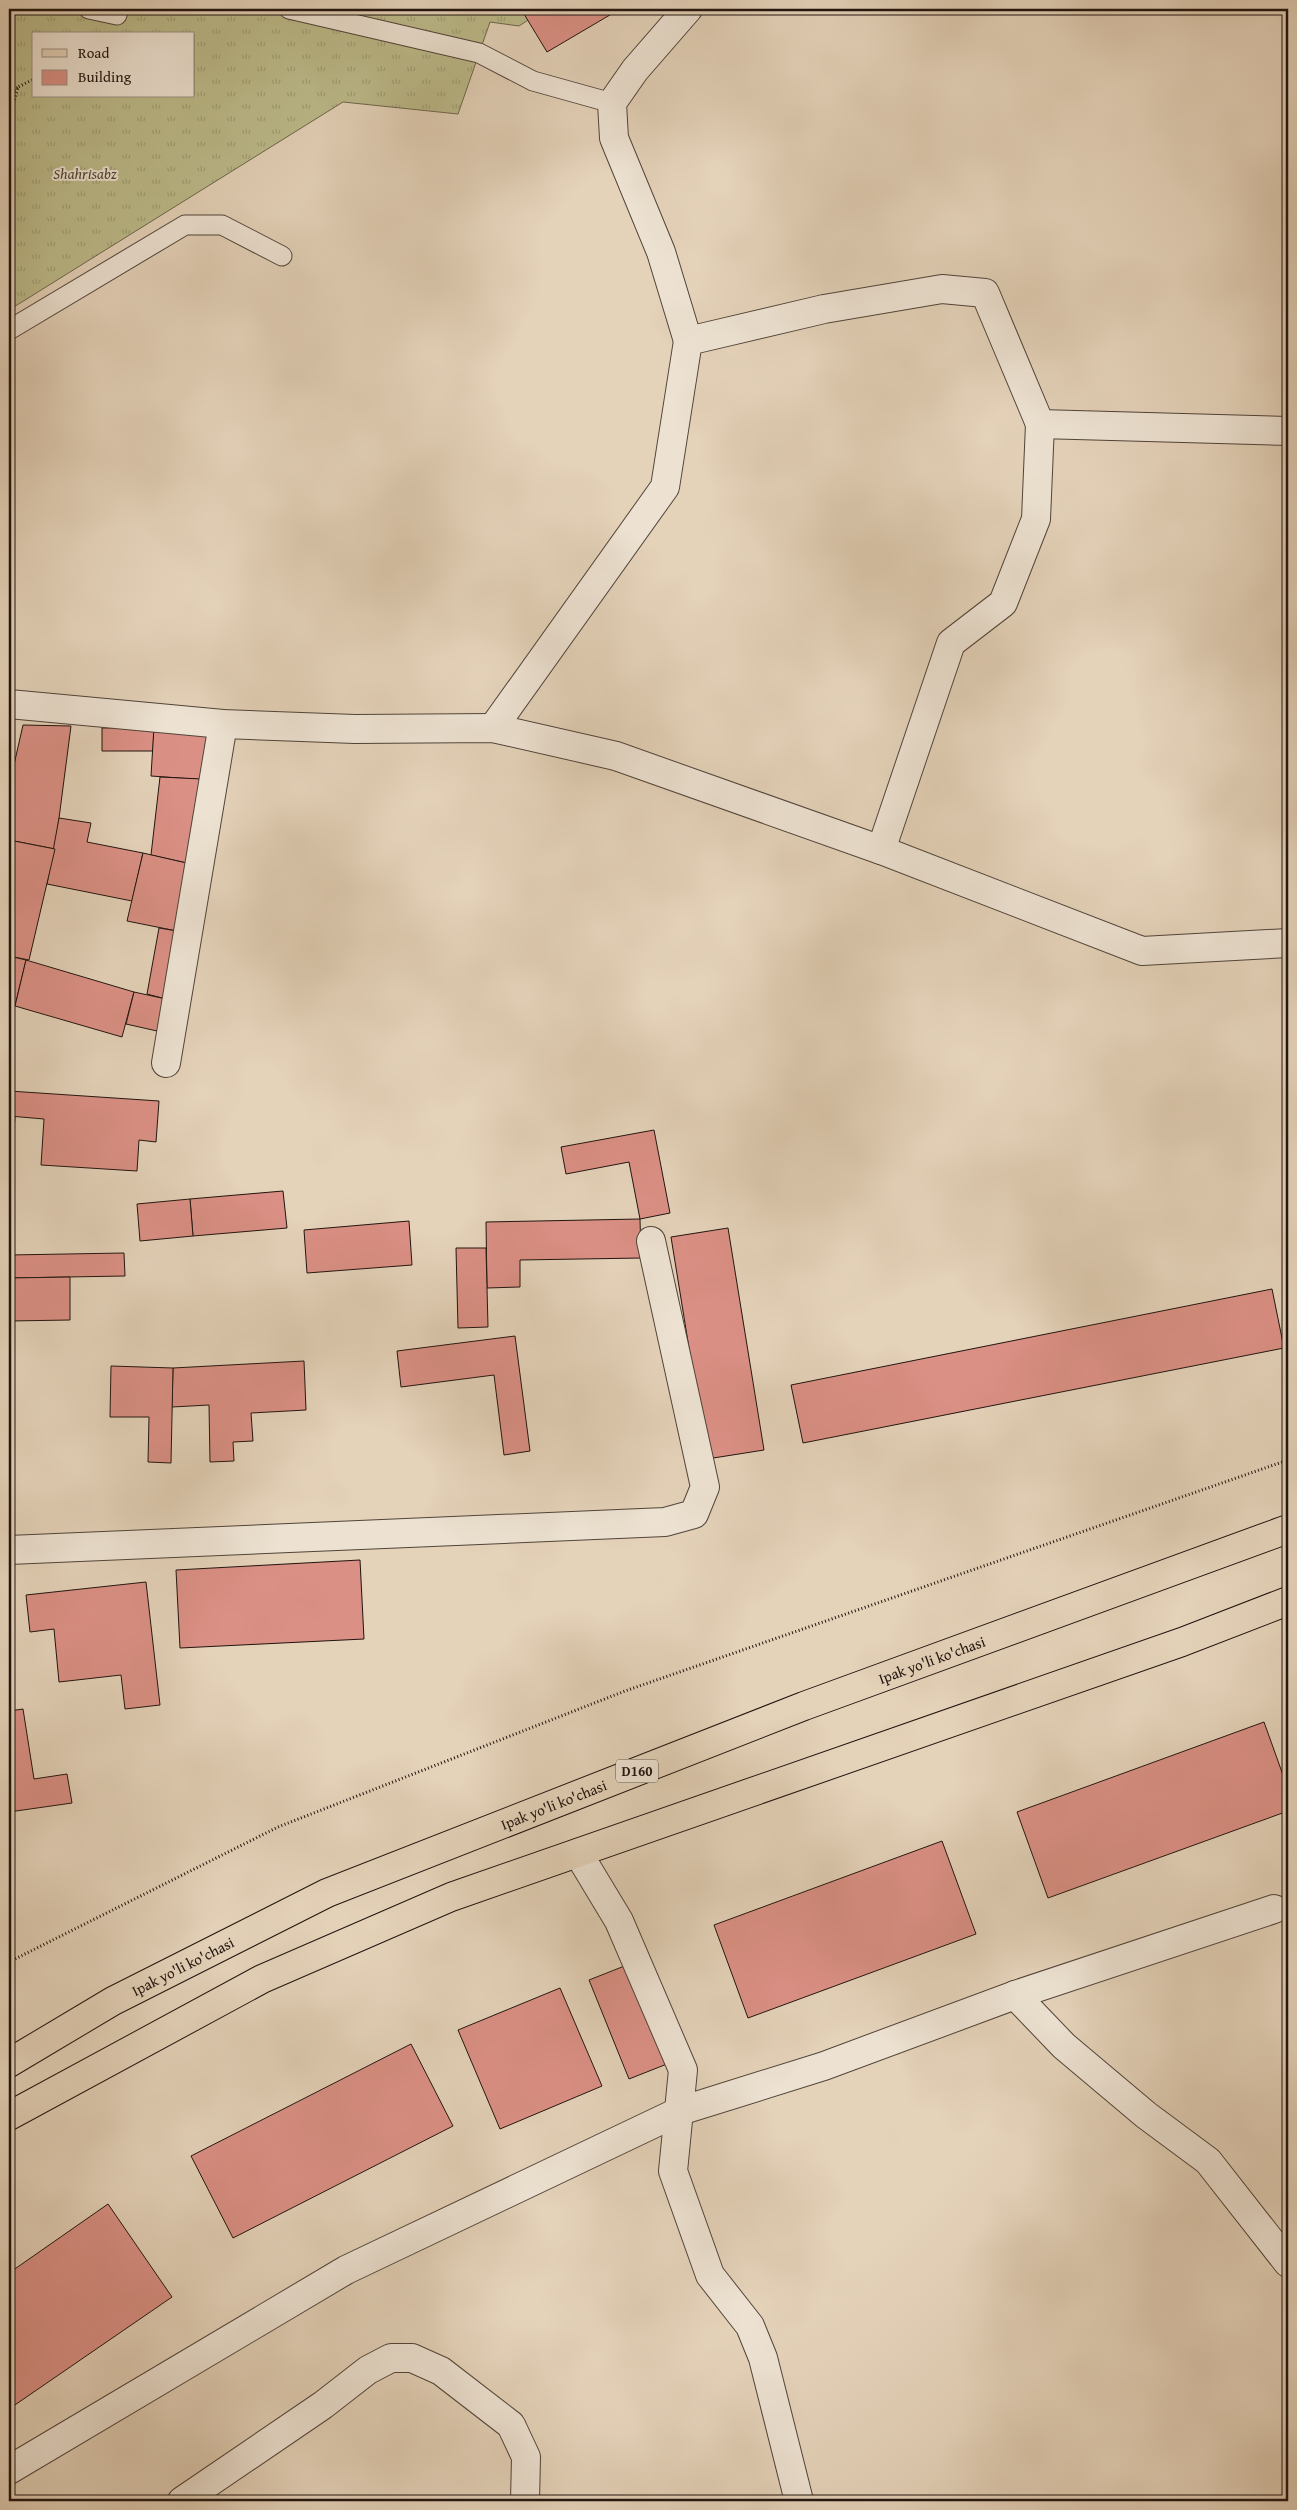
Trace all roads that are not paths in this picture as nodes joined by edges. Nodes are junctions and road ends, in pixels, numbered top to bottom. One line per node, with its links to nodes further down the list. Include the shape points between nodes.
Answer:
1 (89, 9): 4 (lane)
2 (289, 9): 5 (lane, via 479,53 533,80)
3 (688, 9): 5 (street, via 635,70)
4 (117, 15)
5 (612, 103): 8 (street, via 614,138 661,252)
6 (282, 256): 7 (lane, via 222,225 185,225)
7 (9, 330)
8 (688, 341): 9 (street, via 824,309 942,289 985,293); 13 (street, via 665,487)
9 (1040, 424): 10 (street); 14 (street, via 1036,519 1003,603 951,643)
10 (1288, 431)
11 (9, 704): 12 (street)
12 (223, 724): 13 (street, via 355,729); 16 (street)
13 (493, 728): 14 (street, via 616,756)
14 (881, 850): 15 (street, via 1142,951)
15 (1288, 943)
16 (166, 1064)
17 (651, 1241): 19 (street, via 705,1487 694,1514 665,1522)
18 (1288, 1529): 24 (main road, Ipak yo'li ko'chasi / D160, via 804,1706 327,1893 113,2001)
19 (9, 1550)
20 (1288, 1601): 21 (main road, via 1182,1642)
21 (578, 1854): 25 (street, via 619,1921 683,2070); 26 (main road, via 451,1897 262,1978)
22 (1274, 1909): 23 (street)
23 (1015, 1994): 25 (street, via 824,2066); 27 (street, via 1064,2046 1146,2115 1208,2161)
24 (9, 2063)
25 (680, 2111): 28 (street, via 346,2270); 31 (street, via 673,2171 710,2275 750,2326 763,2358)
26 (9, 2116)
27 (1288, 2262)
28 (9, 2470)
29 (182, 2501): 30 (street, via 323,2405 368,2370 391,2358 412,2358 441,2371 511,2425 526,2457)
30 (525, 2501)
31 (799, 2501)

